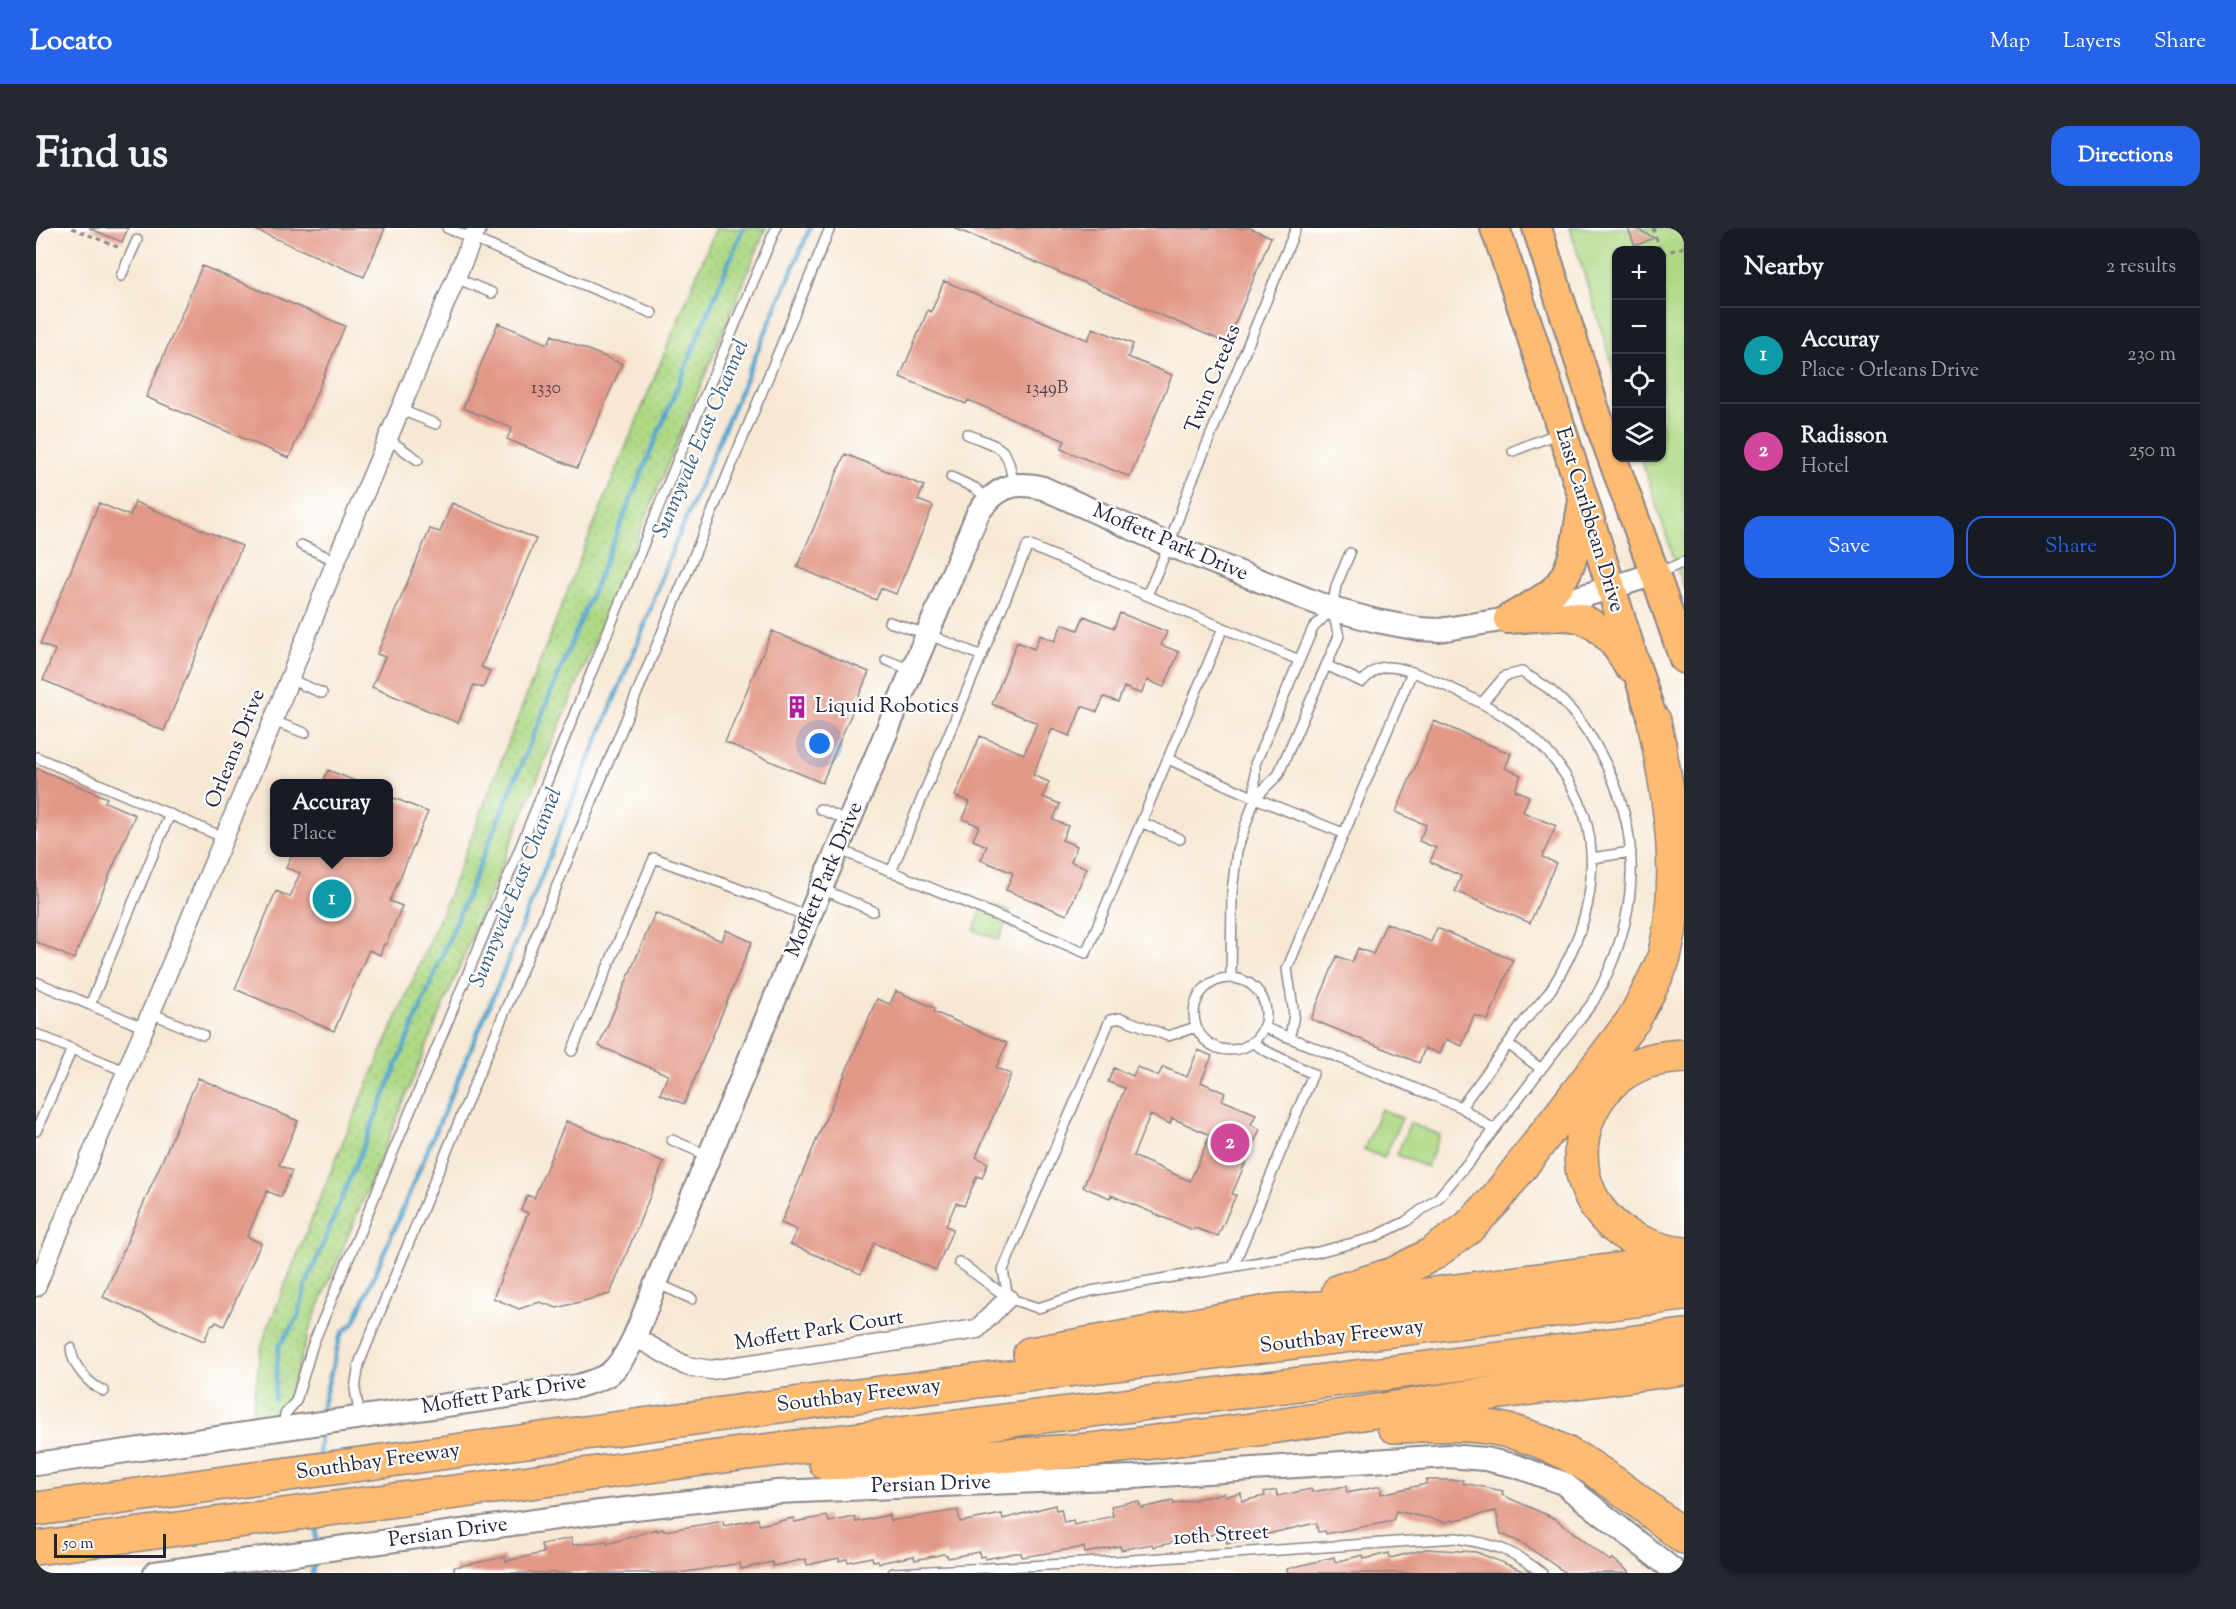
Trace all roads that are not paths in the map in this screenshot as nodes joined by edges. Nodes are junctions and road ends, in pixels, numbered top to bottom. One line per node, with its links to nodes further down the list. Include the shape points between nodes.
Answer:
1 (447, 228): 7 (lane)
2 (776, 228): 107 (lane, via 313,1344 297,1401 285,1414)
3 (831, 228): 106 (lane, via 375,1324 360,1364)
4 (1296, 228): 25 (lane, Twin Creeks)
5 (1495, 228): 15 (main road, East Caribbean Drive)
6 (1537, 228): 29 (main road, East Caribbean Drive, via 1598,419)
7 (475, 234): 10 (street, Orleans Drive); 12 (lane)
8 (137, 240): 9 (lane)
9 (121, 276)
10 (456, 278): 11 (lane); 13 (street, Orleans Drive)
11 (492, 293)
12 (652, 313)
13 (401, 410): 14 (lane); 17 (street, Orleans Drive)
14 (436, 424)
15 (1561, 432): 18 (lane); 23 (main road, East Caribbean Drive)
16 (967, 434): 21 (lane, via 1004,450 1011,463)
17 (388, 439): 19 (lane); 27 (street, Orleans Drive)
18 (1513, 451)
19 (418, 460)
20 (951, 477): 22 (lane)
21 (1013, 486): 22 (street); 25 (street, Moffett Park Drive, via 1029,484 1043,488)
22 (988, 499): 36 (street, Moffett Park Drive, via 978,513)
23 (1583, 501): 30 (main road, East Caribbean Drive); 33 (main road, via 1571,564 1563,578 1553,591)
24 (301, 545): 27 (lane)
25 (1169, 545): 31 (lane, Twin Creeks); 32 (street, Moffett Park Drive)
26 (1350, 553): 32 (lane, via 1336,586)
27 (336, 561): 44 (street, Orleans Drive)
28 (1684, 562): 29 (lane)
29 (1655, 574): 30 (street, Moffett Park Drive); 38 (main road, East Caribbean Drive)
30 (1610, 589): 33 (street, Moffett Park Drive); 47 (main road, East Caribbean Drive)
31 (1147, 595): 35 (lane); 37 (lane, via 1028,545)
32 (1332, 609): 33 (street, Moffett Park Drive, via 1429,629); 40 (lane, via 1313,628); 41 (lane, via 1339,636)
33 (1508, 619): 47 (main road, via 1576,616 1596,627 1622,655)
34 (889, 622): 36 (lane)
35 (1223, 628): 40 (lane); 51 (lane)
36 (927, 634): 37 (lane); 42 (street, Moffett Park Drive)
37 (982, 656): 64 (lane)
38 (1684, 659)
39 (886, 660): 42 (lane)
40 (1299, 660): 52 (lane, via 1256,764)
41 (1326, 665): 43 (lane, via 1362,682 1375,670 1386,667); 52 (lane, via 1278,775)
42 (912, 670): 56 (street, Moffett Park Drive)
43 (1412, 672): 46 (lane); 58 (lane)
44 (289, 679): 45 (lane); 48 (street, Orleans Drive)
45 (322, 693)
46 (1482, 703): 62 (lane, via 1505,676 1522,672 1550,690 1588,731 1611,772 1628,824); 63 (lane, via 1521,729 1556,761 1586,814)
47 (1654, 721): 54 (main road, East Caribbean Drive); 99 (highway, via 1674,821 1677,892 1664,956 1634,1019 1496,1199 1468,1228 1432,1254 1394,1274)
48 (273, 722): 49 (lane); 59 (street, Orleans Drive)
49 (305, 734)
50 (36, 757): 55 (lane)
51 (1168, 759): 52 (lane); 57 (lane)
52 (1255, 798): 58 (lane); 68 (lane, via 1237,850 1232,892)
53 (820, 809): 56 (lane)
54 (1684, 811)
55 (170, 814): 59 (lane); 70 (lane)
56 (849, 821): 61 (street, Moffett Park Drive)
57 (1141, 822): 60 (lane); 64 (lane, via 1086,953)
58 (1343, 833): 76 (lane, via 1287,969 1294,1014)
59 (225, 838): 71 (street, Orleans Drive)
60 (1180, 839)
61 (838, 849): 64 (lane); 65 (street, Moffett Park Drive)
62 (1631, 852): 63 (lane); 82 (lane, via 1628,909 1608,975 1593,1002)
63 (1592, 858): 78 (lane, via 1585,914 1576,942 1551,989)
64 (891, 872)
65 (821, 888): 66 (lane); 67 (street, Moffett Park Drive)
66 (873, 911)
67 (809, 918): 80 (lane, via 654,858); 88 (street, Moffett Park Drive)
68 (1231, 978): 72 (lane, via 1219,980 1200,993 1195,1004); 73 (lane, via 1242,980 1260,994 1266,1016)
69 (36, 982): 70 (lane)
70 (90, 1005): 71 (lane)
71 (148, 1021): 75 (lane); 83 (street, Orleans Drive)
72 (1196, 1027): 77 (lane, via 1210,1044 1221,1048 1232,1050); 97 (lane, via 1168,1036 1121,1018 1110,1020 1003,1270)
73 (1263, 1027): 76 (lane); 77 (lane)
74 (36, 1034): 79 (lane)
75 (203, 1035)
76 (1290, 1038): 84 (lane)
77 (1252, 1042): 93 (lane, via 1313,1074)
78 (1508, 1044): 82 (lane); 84 (lane)
79 (72, 1049): 83 (lane); 86 (lane)
80 (572, 1051)
81 (1684, 1056): 89 (highway, via 1645,1062 1621,1076 1597,1102 1580,1148 1590,1197 1605,1220 1653,1248)
82 (1541, 1069): 85 (lane)
83 (127, 1072): 92 (street, Orleans Drive)
84 (1461, 1107): 85 (lane)
85 (1494, 1130): 93 (lane, via 1438,1198 1405,1222 1372,1239)
86 (36, 1131)
87 (672, 1140): 88 (lane)
88 (709, 1156): 94 (street, Moffett Park Drive)
89 (1684, 1254)
90 (959, 1262): 97 (lane)
91 (1684, 1262): 99 (highway, via 1335,1307)
92 (40, 1267): 95 (street, Orleans Drive)
93 (1233, 1267): 97 (lane, via 1091,1291 1038,1308)
94 (656, 1284): 98 (lane); 100 (street, Moffett Park Drive)
95 (36, 1287)
96 (1684, 1294): 105 (highway, Southbay Freeway)
97 (1008, 1298): 100 (street, Moffett Park Court, via 977,1329 711,1370 686,1366)
98 (692, 1299)
99 (1274, 1311): 105 (highway, via 951,1368)
100 (633, 1336): 106 (street, Moffett Park Drive, via 620,1361 609,1374 595,1381)
101 (1684, 1336): 109 (highway, Southbay Freeway)
102 (71, 1348): 104 (lane, via 72,1358 93,1387)
103 (1684, 1368): 108 (highway)
104 (104, 1391)
105 (816, 1401): 111 (highway, Southbay Freeway)
106 (353, 1419): 107 (street, Moffett Park Drive)
107 (287, 1428): 110 (street, Moffett Park Drive)
108 (1251, 1430): 109 (highway, via 1017,1455 818,1463); 112 (highway, via 1465,1425 1531,1437 1567,1452 1603,1474)
109 (732, 1455): 113 (highway, Southbay Freeway)
110 (36, 1464)
111 (36, 1509)
112 (1684, 1537)
113 (36, 1548)
114 (155, 1573): 117 (street, Persian Drive, via 600,1512 777,1492 1133,1477 1448,1456 1516,1466 1563,1484)
115 (893, 1573): 116 (lane, 10th Street, via 1456,1538 1496,1545)
116 (1542, 1573)
117 (1677, 1573)

